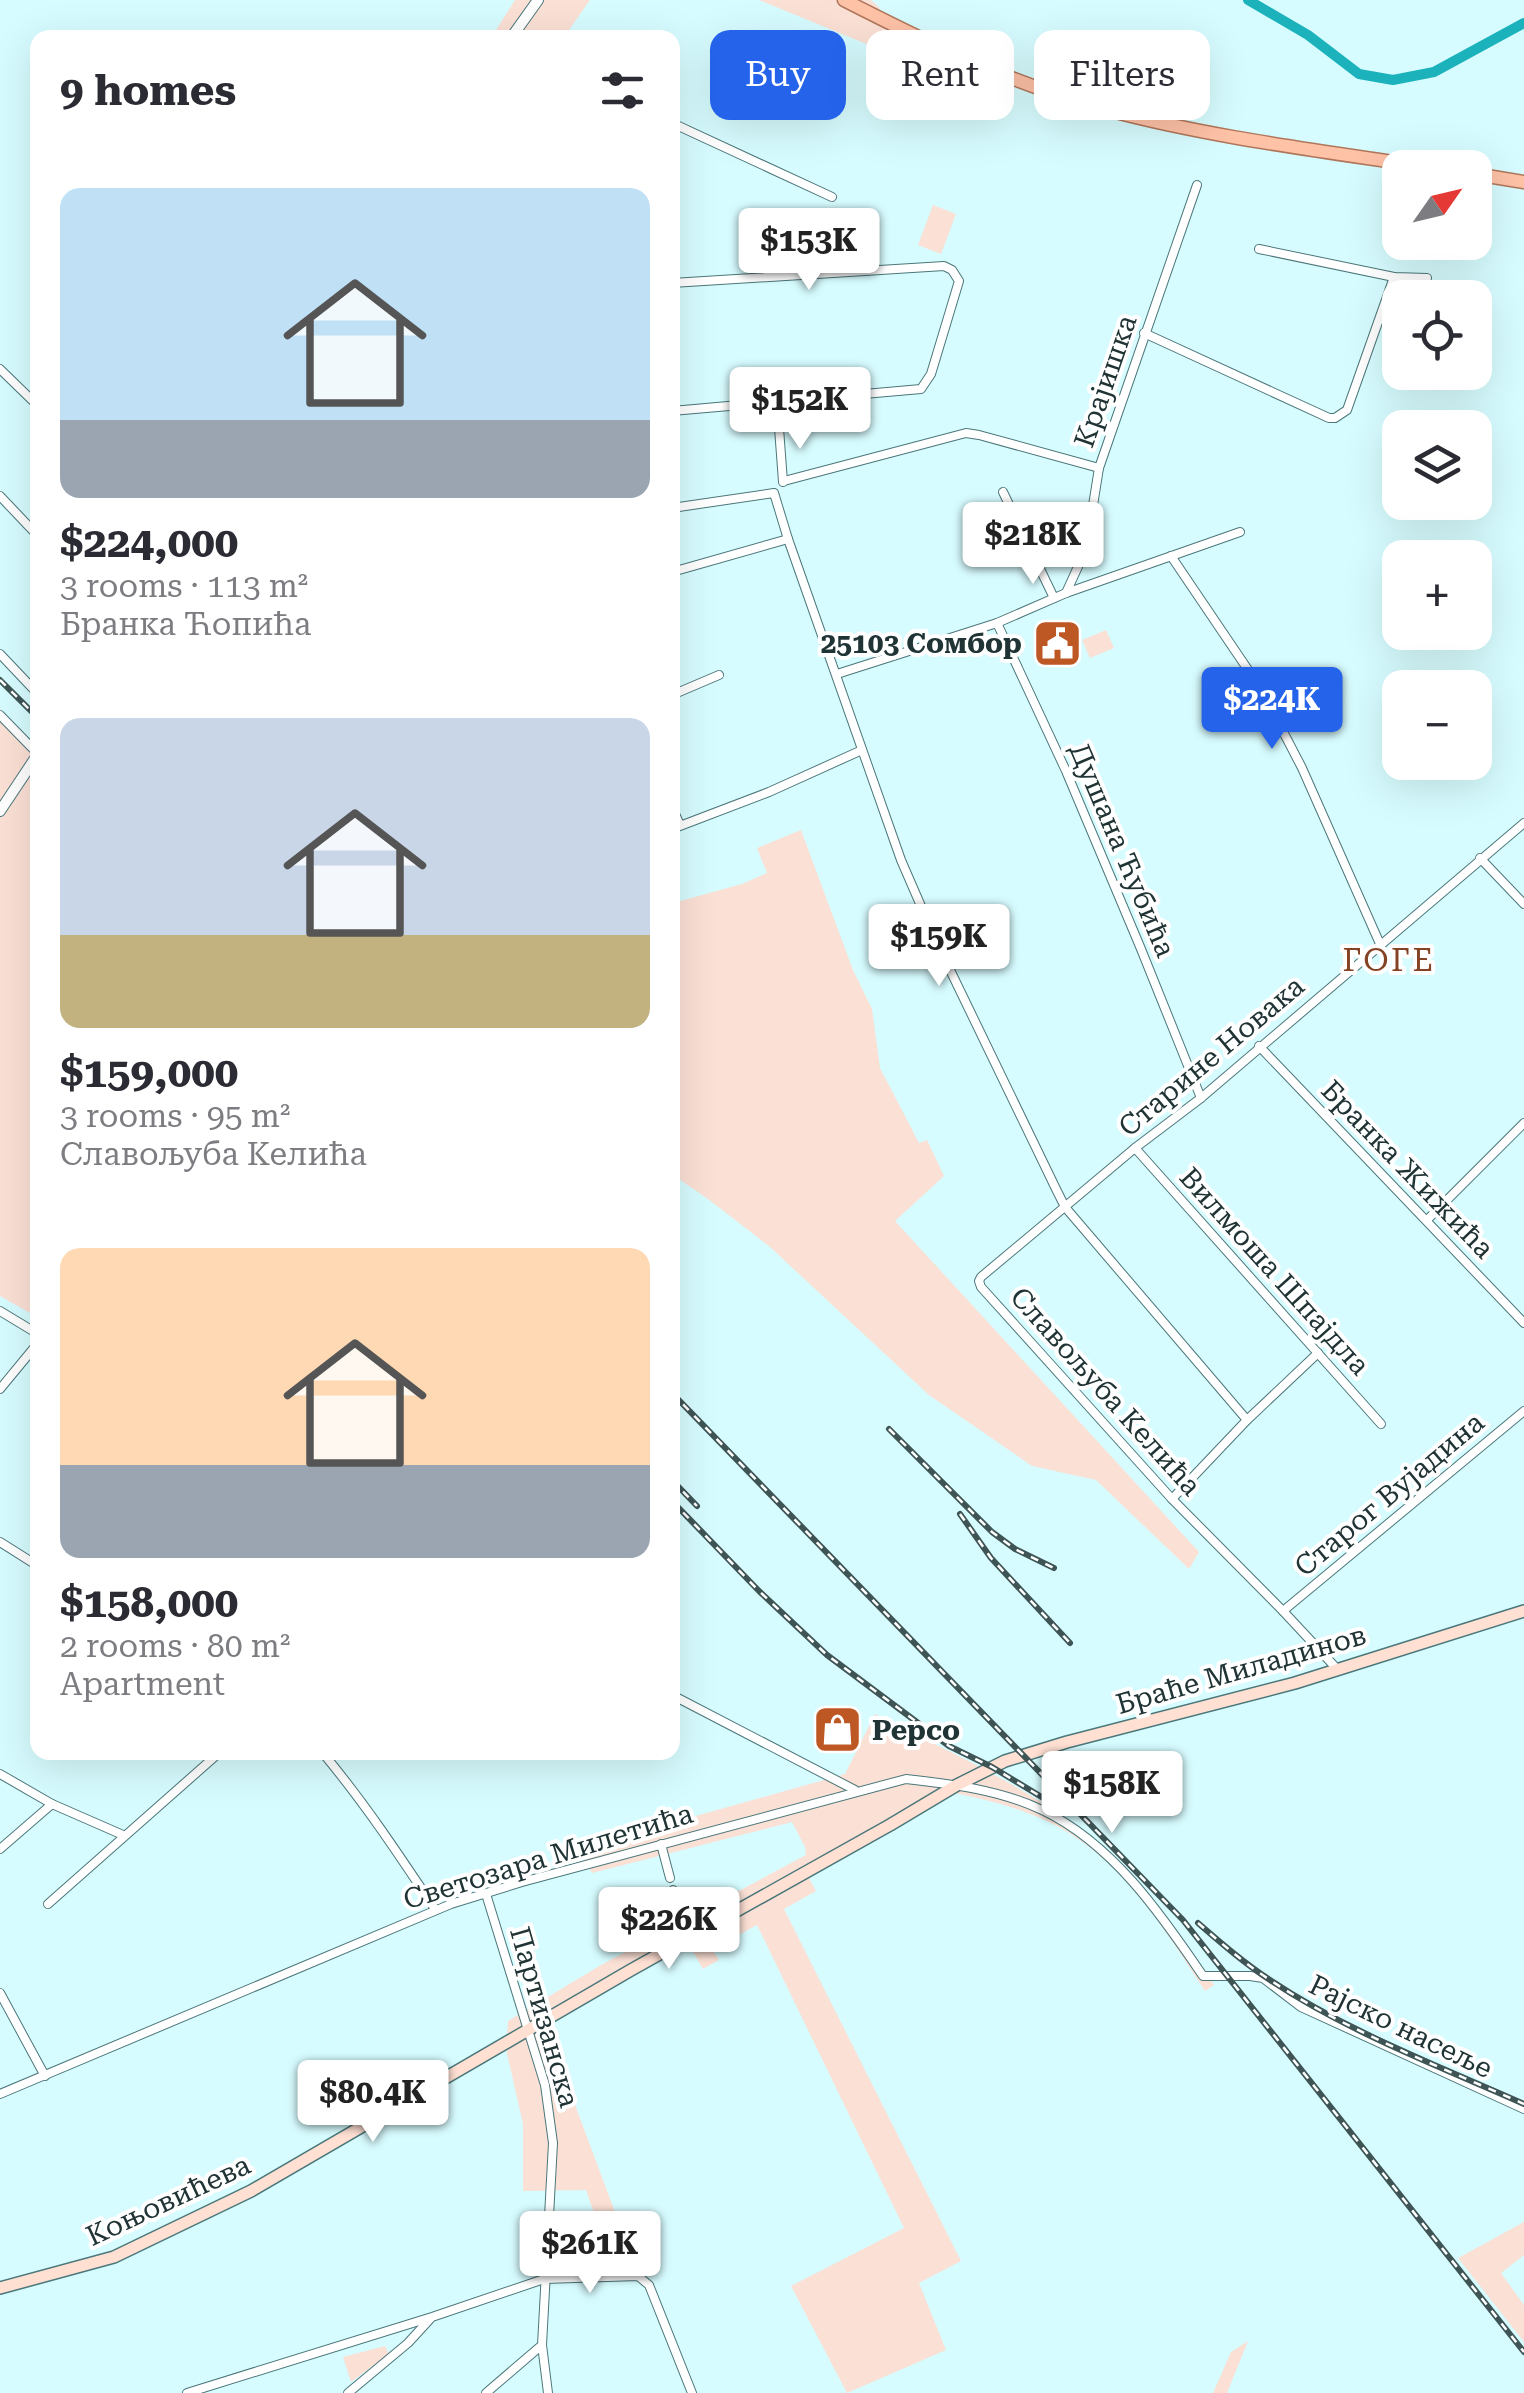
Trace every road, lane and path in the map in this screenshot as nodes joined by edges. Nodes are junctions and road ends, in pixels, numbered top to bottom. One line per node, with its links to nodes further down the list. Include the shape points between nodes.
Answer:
1 (538, 0): 3 (street)
2 (844, 0): 5 (main road, via 971,62 1101,108 1223,136)
3 (517, 30)
4 (680, 126): 9 (street)
5 (1382, 160)
6 (1492, 177): 7 (main road)
7 (1524, 182)
8 (1197, 185): 14 (street, Крајишка)
9 (832, 196)
10 (1259, 249): 11 (street)
11 (1394, 276): 12 (street); 14 (street, via 1347,410 1336,418)
12 (1427, 278)
13 (680, 282): 17 (street, via 952,270 959,281 922,388)
14 (1144, 333): 19 (street, Крајишка)
15 (0, 368): 16 (street)
16 (30, 398)
17 (777, 401): 18 (street); 20 (street)
18 (680, 409)
19 (1099, 468): 20 (street, via 966,434); 30 (street, Крајишка, via 1086,549)
20 (784, 482): 21 (street)
21 (774, 492): 24 (street); 27 (street)
22 (1003, 492): 31 (street)
23 (0, 496): 25 (street)
24 (680, 507)
25 (30, 528)
26 (1240, 532): 28 (street)
27 (788, 539): 29 (street); 34 (street)
28 (1171, 556): 30 (street); 47 (street, via 1261,689)
29 (680, 570)
30 (1066, 592): 31 (street)
31 (1054, 598): 32 (street)
32 (997, 623): 34 (street); 49 (street, Душана Ћубића)
33 (0, 654): 36 (street)
34 (837, 674): 40 (street)
35 (719, 675): 37 (street)
36 (30, 686)
37 (680, 692)
38 (0, 716): 39 (street)
39 (30, 746)
40 (862, 750): 44 (street); 52 (street, via 937,943)
41 (30, 766): 42 (street)
42 (0, 811)
43 (1524, 823): 45 (street, Старине Новака)
44 (680, 825)
45 (1480, 858): 46 (street); 47 (street, Старине Новака)
46 (1524, 904)
47 (1380, 944): 48 (street, Старине Новака)
48 (1259, 1046): 49 (street, Старине Новака); 53 (street, Бранка Жижића)
49 (1200, 1098): 51 (street, Старине Новака)
50 (1524, 1123): 53 (street)
51 (1135, 1148): 52 (street, Старине Новака); 58 (street, Вилмоша Шпајдла)
52 (1065, 1207): 61 (street); 63 (street, Славољуба Келића, via 979,1282)
53 (1427, 1220): 55 (street, Бранка Жижића)
54 (0, 1310): 56 (street)
55 (1524, 1323)
56 (30, 1329)
57 (30, 1352): 59 (street)
58 (1318, 1354): 61 (street); 62 (street, Вилмоша Шпајдла)
59 (0, 1390)
60 (1524, 1411): 66 (street, Старог Вујадина)
61 (1247, 1420): 63 (street)
62 (1381, 1424)
63 (1172, 1499): 66 (street, Славољуба Келића)
64 (0, 1542): 65 (street)
65 (30, 1561)
66 (1282, 1611): 68 (street, Славољуба Келића)
67 (1524, 1611): 68 (main road, Браће Миладинов)
68 (1338, 1670): 73 (main road, Браће Миладинов, via 1018,1756)
69 (680, 1699): 75 (street)
70 (211, 1760): 77 (street)
71 (329, 1760): 84 (street)
72 (0, 1774): 76 (street)
73 (973, 1777): 74 (main road, Коњовићева)
74 (957, 1785): 75 (street, Светозара Милетића, via 906,1779); 85 (main road, Коњовићева); 86 (street, Светозара Милетића, via 1024,1802 1072,1828 1130,1880)
75 (856, 1791): 78 (street, Светозара Милетића)
76 (52, 1804): 77 (street); 79 (street)
77 (124, 1836): 83 (street)
78 (660, 1844): 80 (street); 82 (street, Светозара Милетића)
79 (0, 1849)
80 (670, 1878)
81 (673, 1890): 85 (street)
82 (486, 1894): 84 (street, Светозара Милетића); 88 (street, Партизанска)
83 (48, 1904)
84 (435, 1910): 89 (street, Светозара Милетића)
85 (688, 1938): 88 (main road, Коњовићева)
86 (1202, 1976): 91 (street, Рајско насеље, via 1264,1978 1301,2007)
87 (0, 1993): 89 (street)
88 (529, 2030): 92 (street, Партизанска, via 552,2123); 93 (main road, Коњовићева, via 284,2173 145,2243 89,2266)
89 (45, 2076): 90 (street, Светозара Милетића)
90 (0, 2094)
91 (1524, 2110)
92 (544, 2279): 94 (street); 95 (street, Партизанска); 100 (street, via 642,2278)
93 (0, 2288)
94 (432, 2317): 96 (street); 97 (street)
95 (542, 2345): 98 (street); 99 (street, Партизанска)
96 (187, 2393)
97 (348, 2393)
98 (486, 2393)
99 (548, 2393)
100 (692, 2393)

